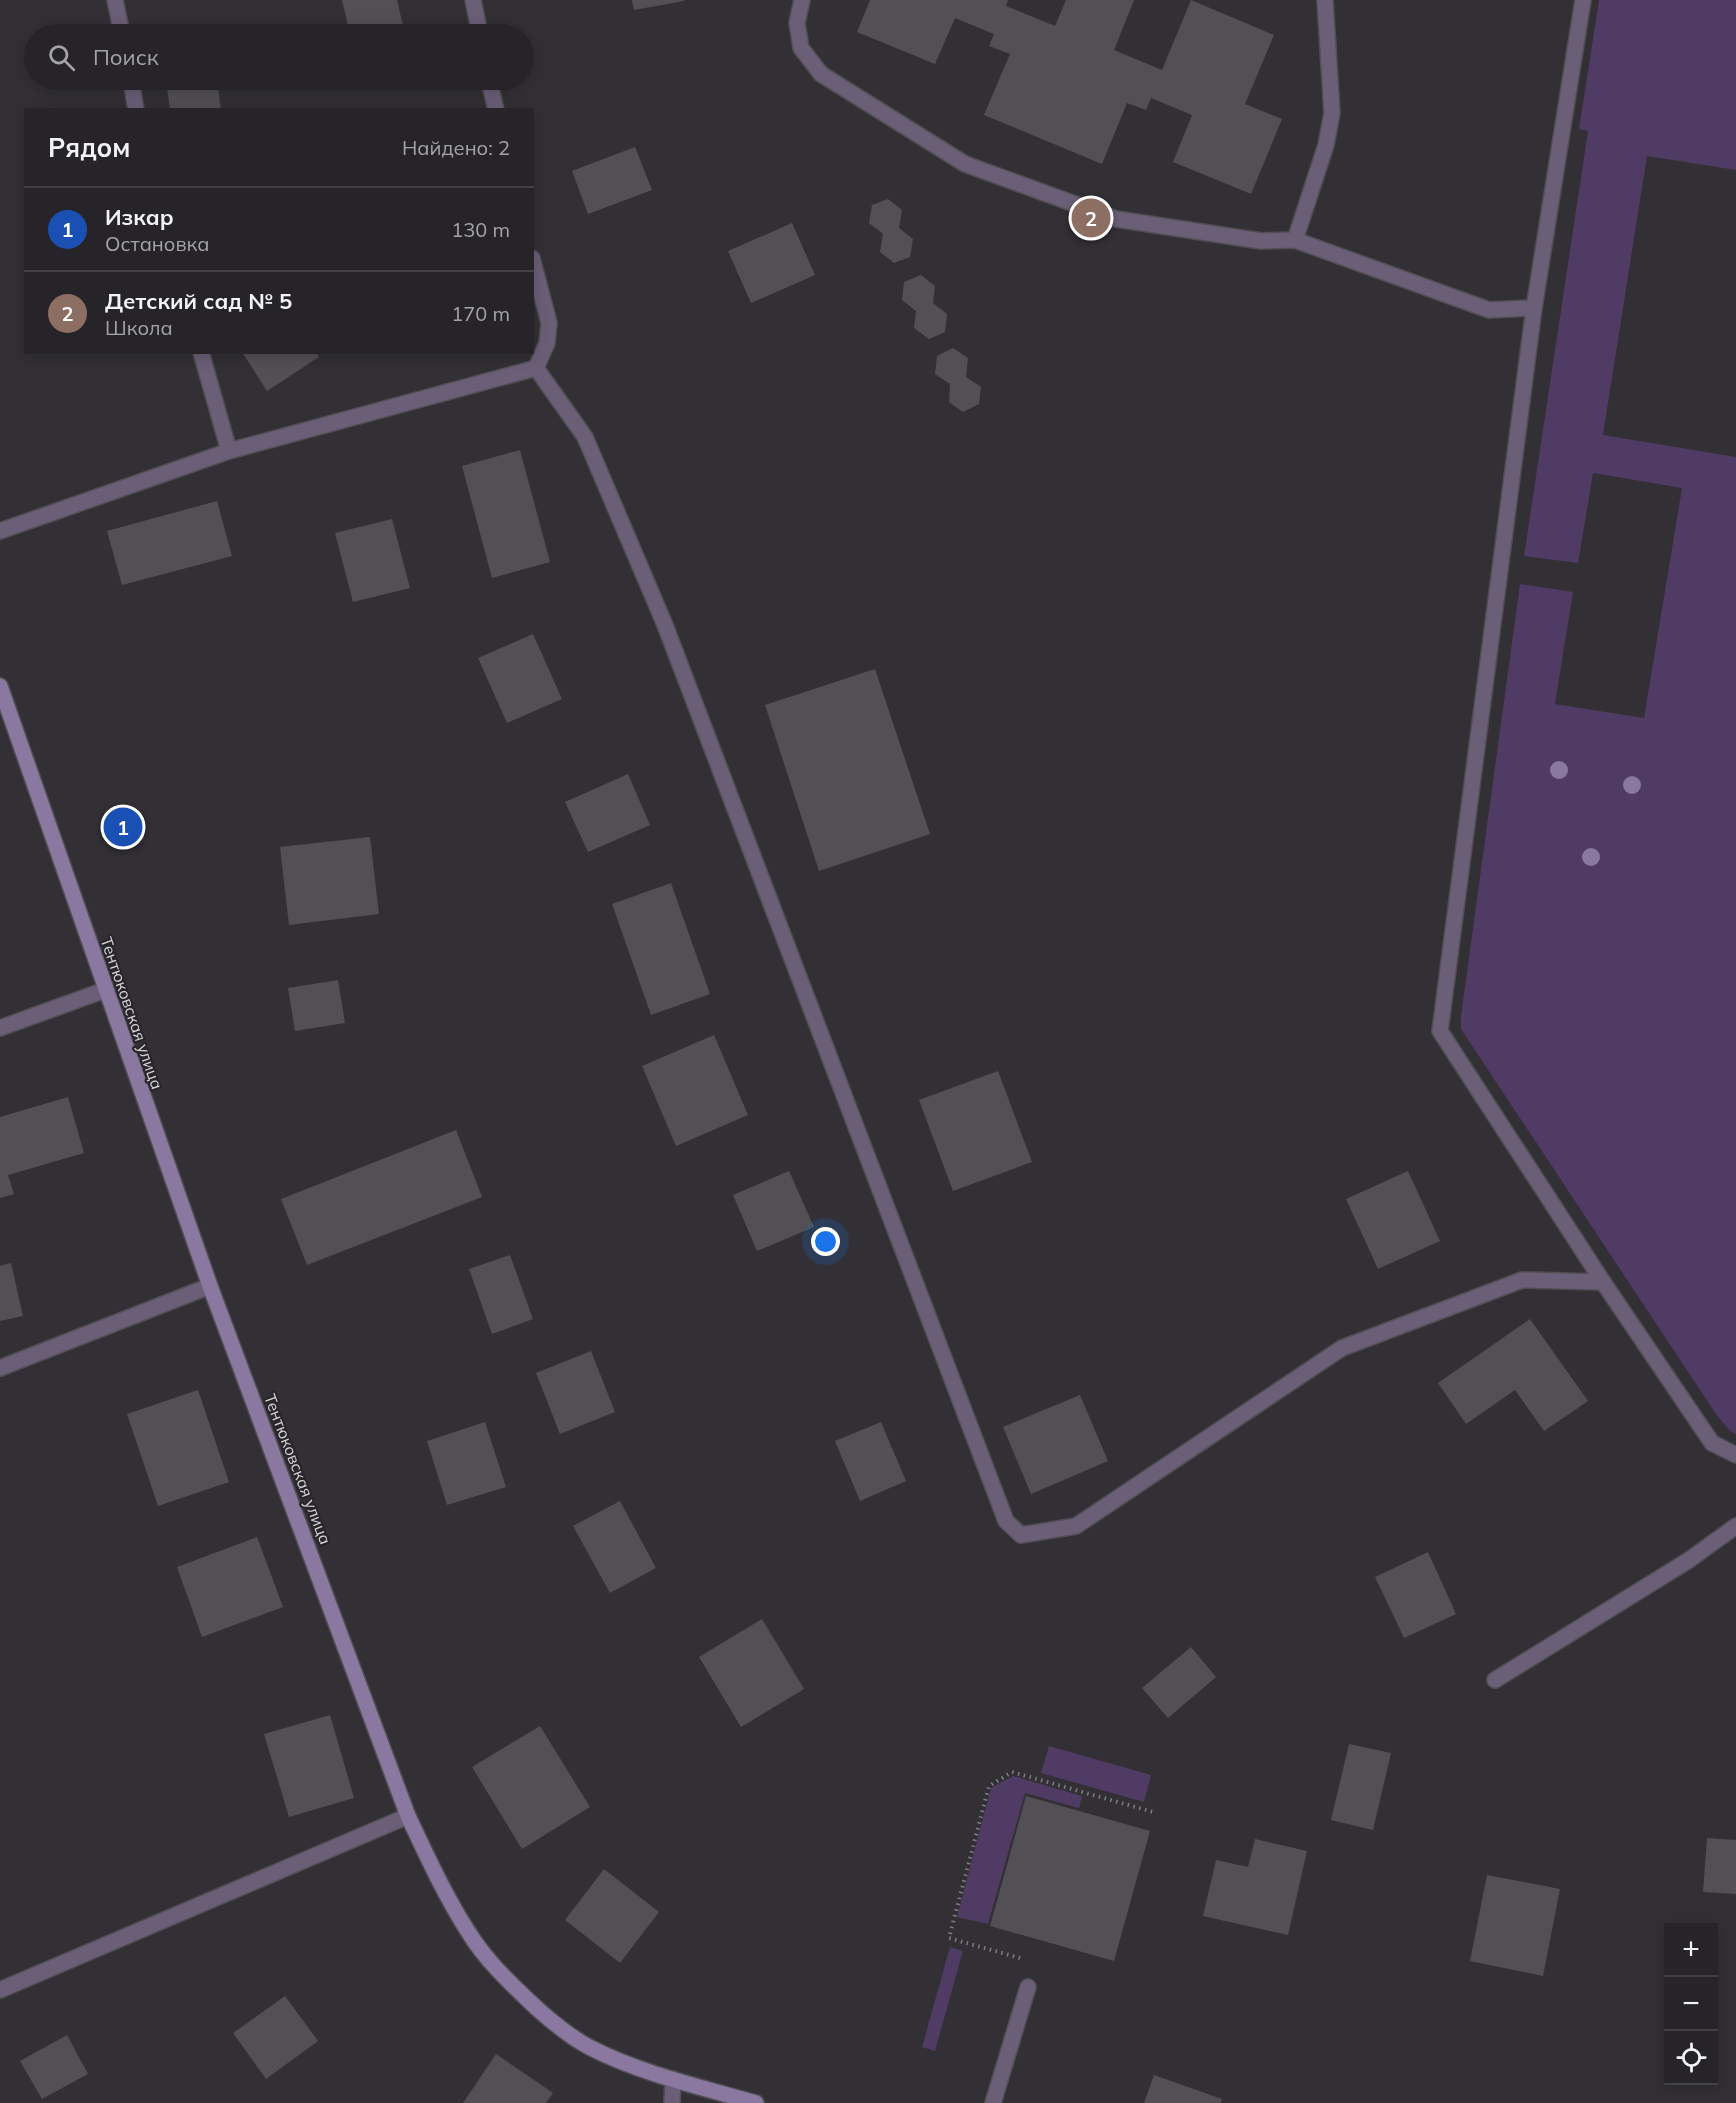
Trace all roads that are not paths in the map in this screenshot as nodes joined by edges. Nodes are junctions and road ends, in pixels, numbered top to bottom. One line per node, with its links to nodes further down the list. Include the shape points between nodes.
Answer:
1 (115, 0): 6 (street)
2 (473, 0): 7 (street)
3 (802, 0): 12 (street, via 797,23 801,48 821,74 965,164 1116,219 1261,242)
4 (1325, 0): 12 (street, via 1332,112 1326,145)
5 (1583, 0): 14 (street)
6 (120, 24)
7 (478, 24)
8 (132, 90): 10 (street)
9 (491, 90): 11 (street)
10 (136, 108)
11 (496, 108)
12 (1294, 240): 14 (street, via 1489,310)
13 (534, 266): 16 (street, via 549,322 547,343)
14 (1534, 308): 22 (street, via 1440,1031)
15 (202, 354): 17 (street)
16 (536, 368): 17 (street); 22 (street, via 585,437 660,615 1006,1521 1021,1535 1076,1526 1342,1348 1522,1280)
17 (229, 452): 18 (street)
18 (0, 531)
19 (0, 686): 20 (street, Тентюковская улица)
20 (105, 990): 21 (street); 23 (street, Тентюковская улица)
21 (0, 1028)
22 (1603, 1282): 25 (street, via 1712,1443)
23 (210, 1286): 24 (street); 28 (street, Тентюковская улица)
24 (0, 1368)
25 (1736, 1455)
26 (1736, 1526): 27 (street, via 1689,1560)
27 (1495, 1680)
28 (408, 1816): 30 (street); 31 (street, Тентюковская улица, via 470,1935 504,1977 563,2030 591,2048)
29 (1028, 1987): 34 (street)
30 (0, 1990)
31 (674, 2079): 32 (street); 33 (street, Тентюковская улица)
32 (672, 2103)
33 (756, 2103)
34 (993, 2103)

